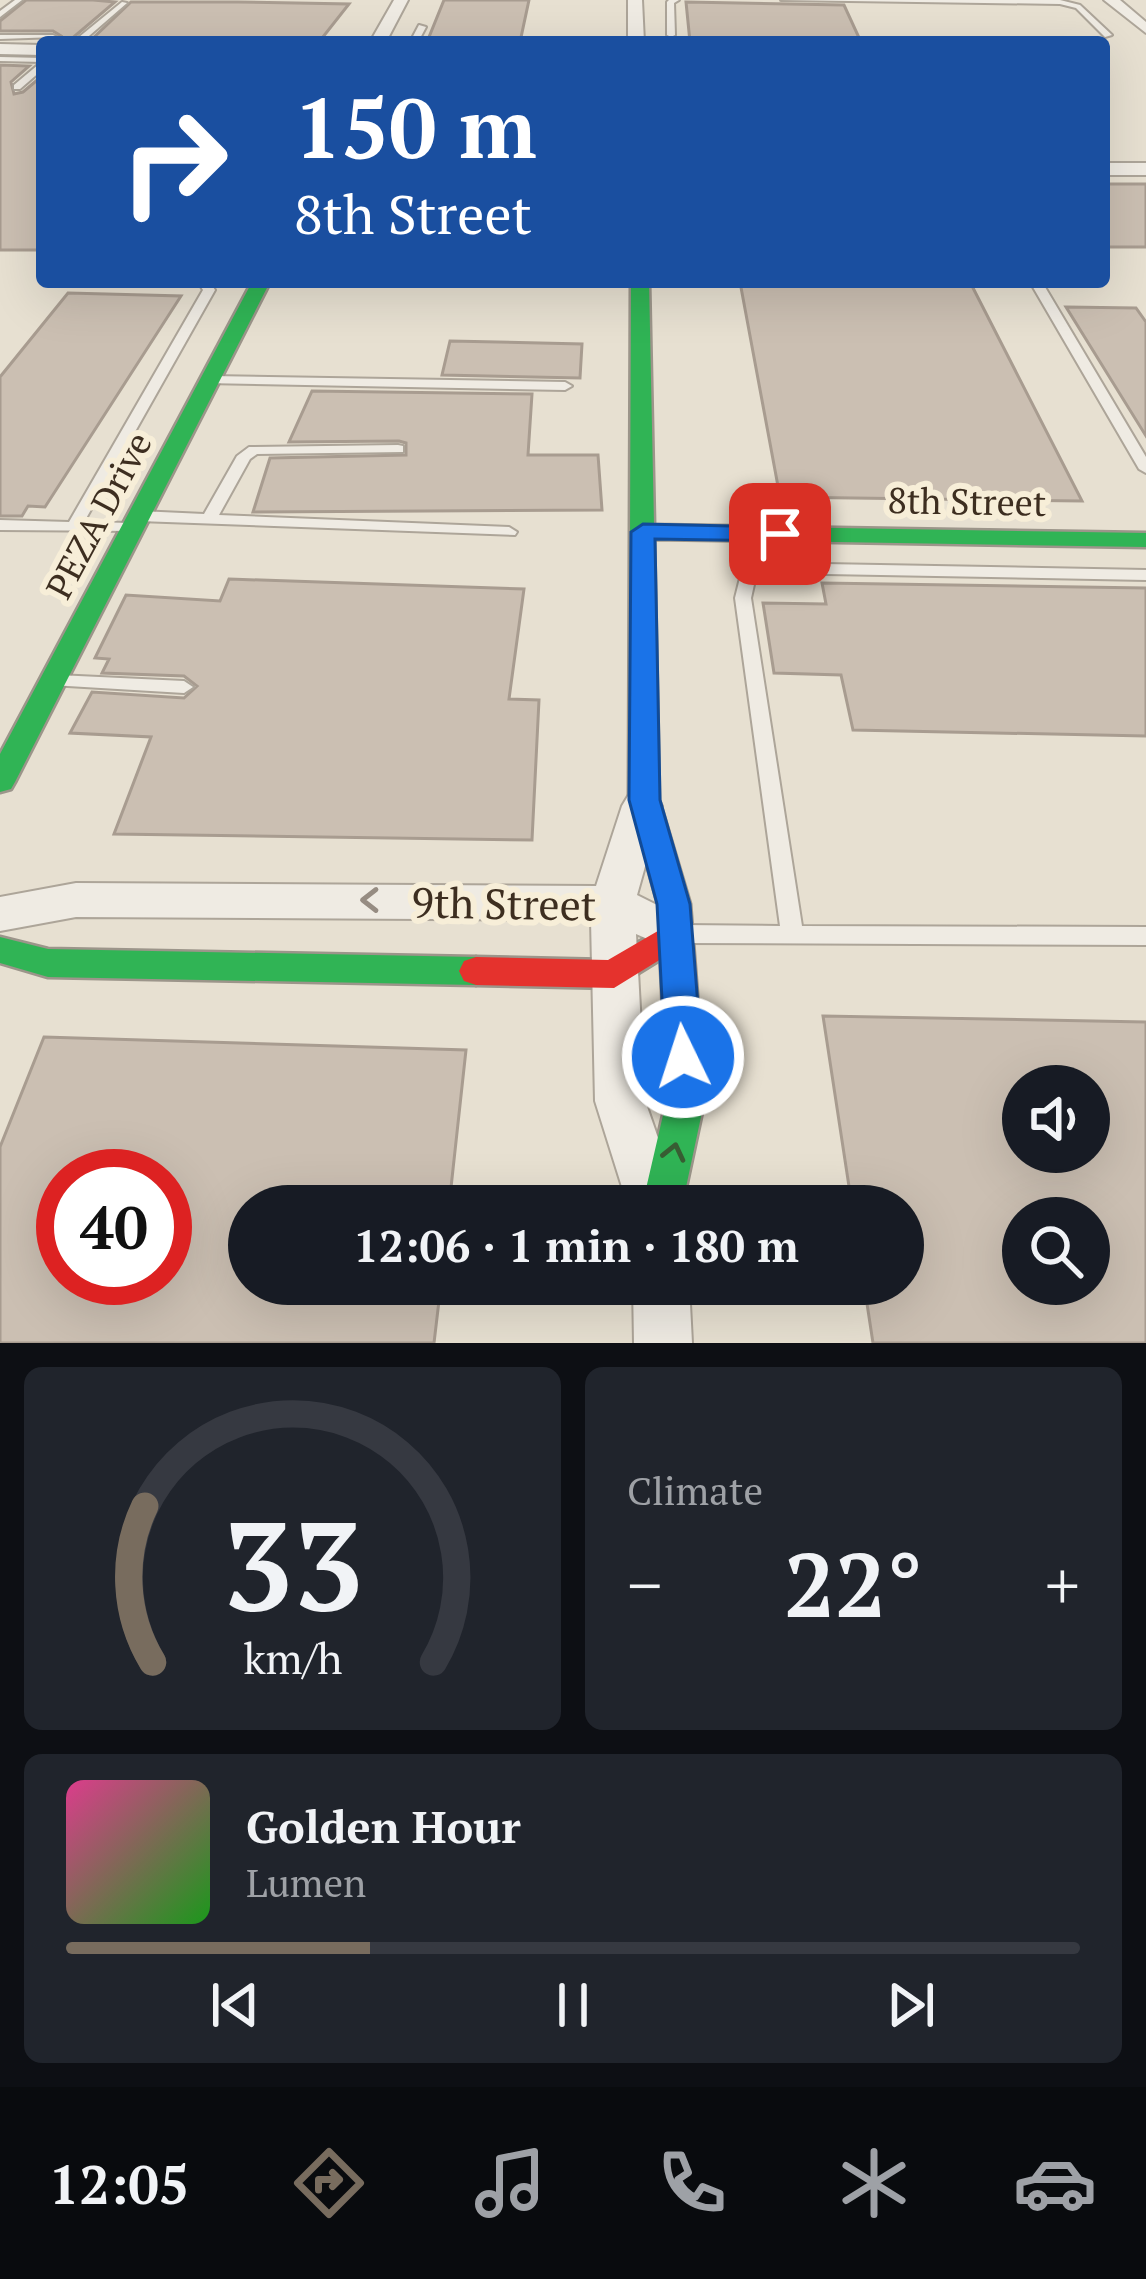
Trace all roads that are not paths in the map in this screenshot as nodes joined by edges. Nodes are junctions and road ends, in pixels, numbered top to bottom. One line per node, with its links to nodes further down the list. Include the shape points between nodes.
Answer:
1 (19, 0): 8 (lane)
2 (401, 0): 14 (street)
3 (635, 0): 9 (street)
4 (676, 0): 9 (lane, via 671,29)
5 (784, 0): 12 (lane, via 1060,2 1078,6)
6 (124, 3): 13 (lane)
7 (1123, 3): 11 (street)
8 (0, 15)
9 (636, 24): 16 (street)
10 (422, 27): 15 (lane)
11 (1146, 29)
12 (1108, 35)
13 (84, 36)
14 (381, 36)
15 (417, 36)
16 (636, 36)
17 (0, 37): 18 (lane)
18 (36, 42)
19 (36, 46): 20 (street)
20 (0, 50)
21 (0, 59): 22 (lane)
22 (36, 62)
23 (36, 69): 24 (lane)
24 (17, 87)
25 (1110, 169): 26 (street)
26 (1146, 169)
27 (208, 288): 38 (lane)
28 (258, 288): 31 (street, PEZA Drive)
29 (640, 288): 40 (street)
30 (1040, 288): 34 (lane)
31 (210, 380): 32 (lane); 36 (street, PEZA Drive)
32 (565, 386)
33 (398, 449): 35 (lane, via 254,450)
34 (1146, 469)
35 (210, 517): 36 (lane); 39 (lane)
36 (135, 522): 38 (lane); 43 (street, PEZA Drive)
37 (0, 525): 38 (lane)
38 (74, 526)
39 (509, 532)
40 (643, 532): 41 (street, 8th Street); 46 (street)
41 (1146, 540)
42 (1146, 575): 50 (lane, via 769,568 747,578 743,598)
43 (52, 681): 44 (lane); 45 (street, PEZA Drive)
44 (184, 687)
45 (0, 782)
46 (644, 800): 47 (street); 49 (street)
47 (613, 903): 48 (street, 9th Street, one-way to 48, via 76,900); 49 (street, 9th Street); 53 (street)
48 (0, 914)
49 (675, 934): 50 (lane); 53 (street, 9th Street); 55 (street, one-way to 49, via 686,1098)
50 (792, 935): 51 (lane)
51 (1146, 936)
52 (0, 950): 53 (street, 9th Street, via 48,963)
53 (614, 974): 54 (street, via 620,1101)
54 (650, 1185)
55 (663, 1185)
56 (662, 1305): 57 (street)
57 (663, 1343)

